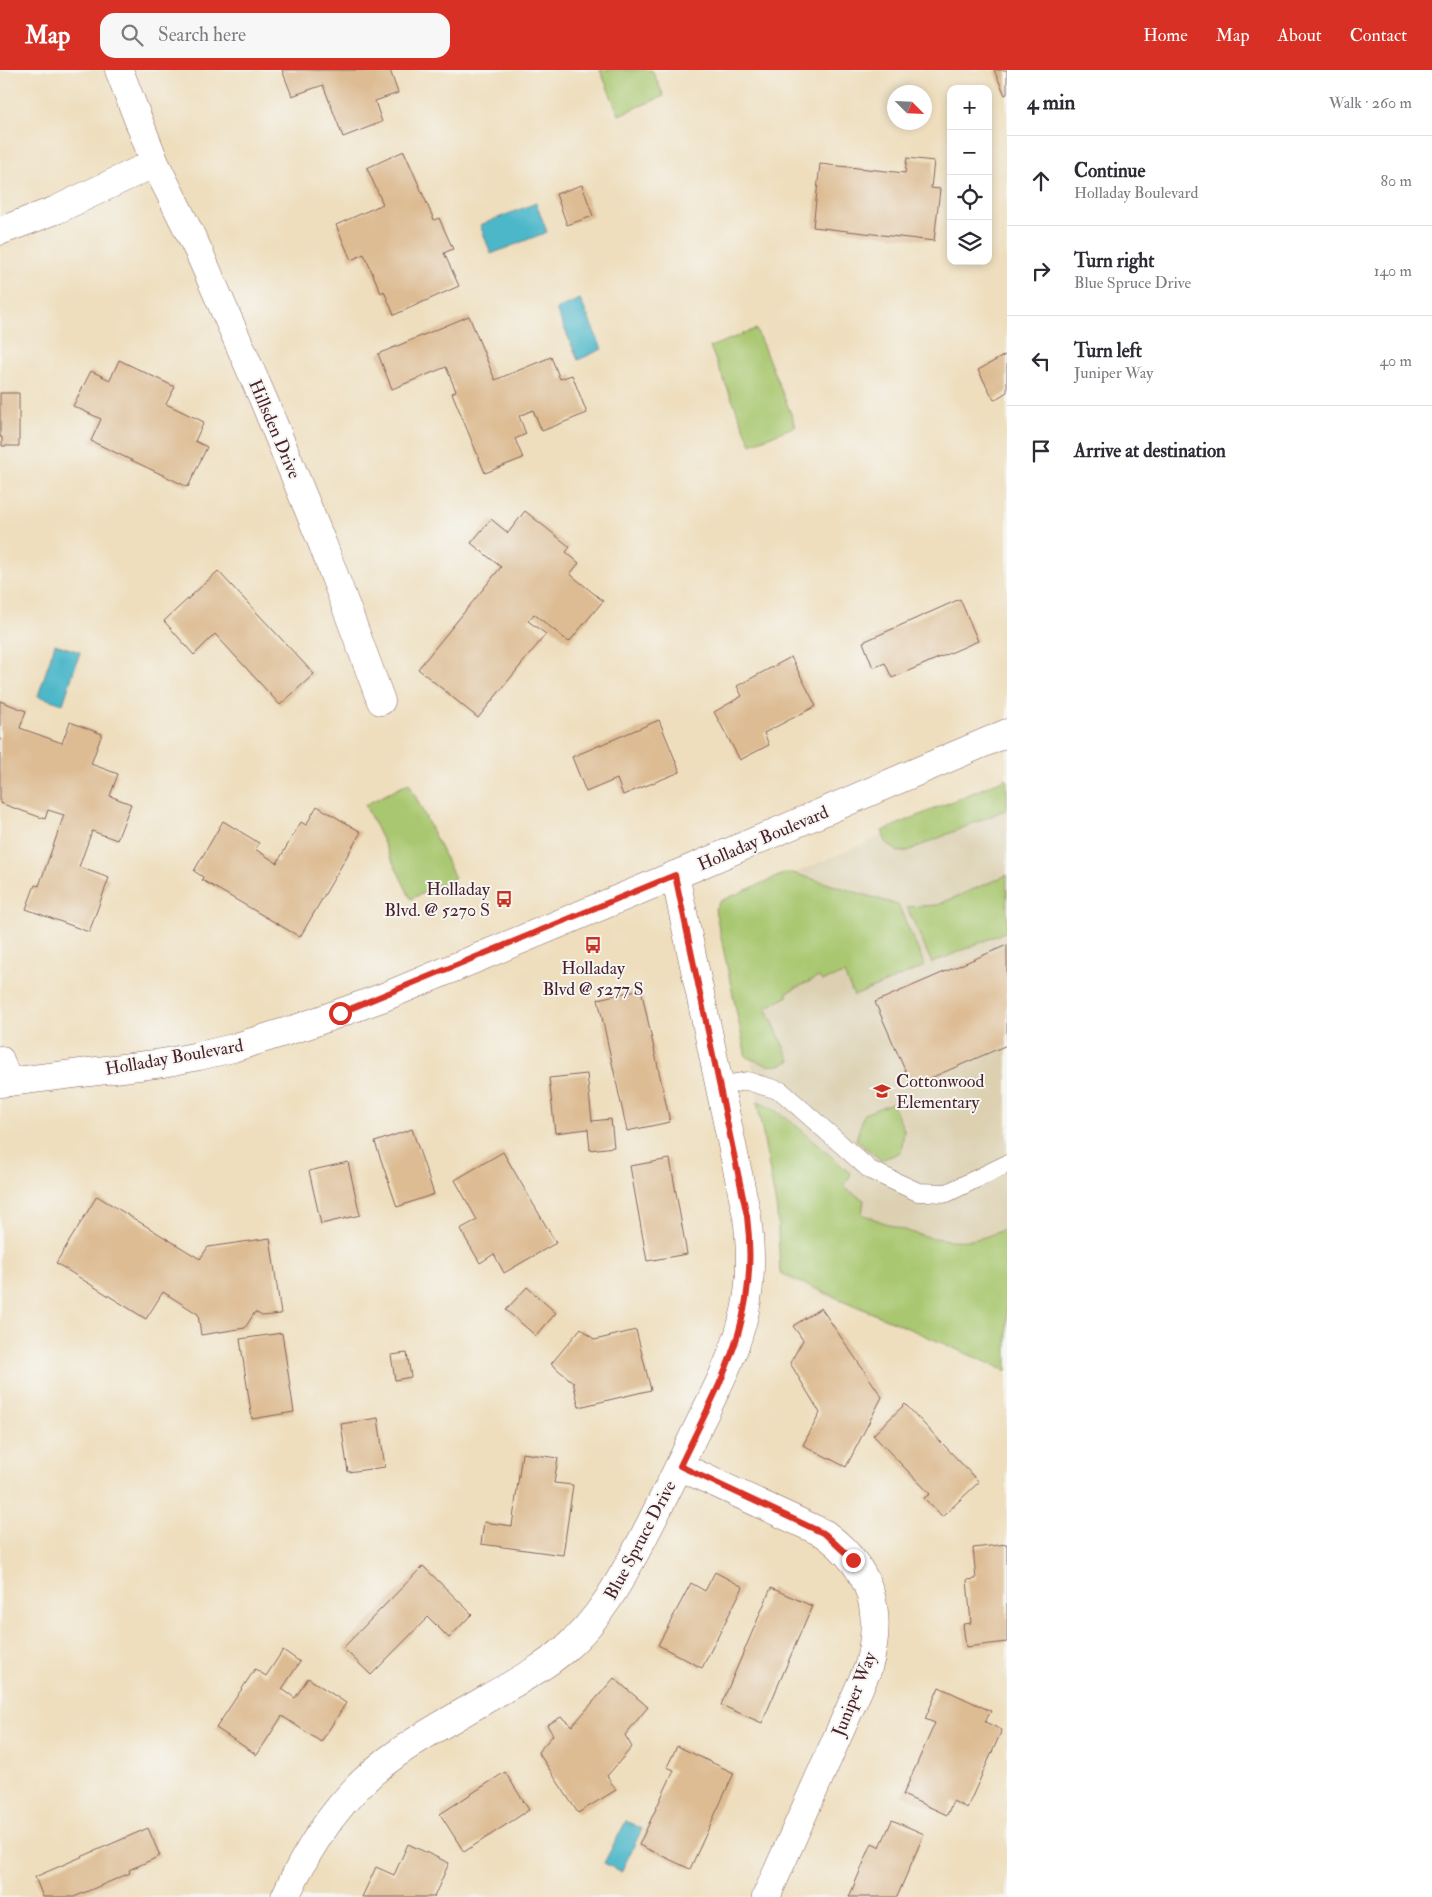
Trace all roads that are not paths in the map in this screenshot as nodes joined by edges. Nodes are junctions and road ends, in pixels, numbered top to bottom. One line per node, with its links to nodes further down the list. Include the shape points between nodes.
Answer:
1 (119, 70): 2 (street, Hillsden Drive)
2 (154, 163): 3 (street, via 56,210); 4 (street, Hillsden Drive, via 198,250 264,401 323,545)
3 (0, 231)
4 (381, 701)
5 (1007, 733): 6 (street, Holladay Boulevard)
6 (675, 875): 7 (street, Holladay Boulevard, via 384,997 269,1038 163,1063); 8 (street, Blue Spruce Drive)
7 (3, 1075)
8 (719, 1086): 9 (lane, via 747,1081 781,1092 870,1170 918,1192 948,1193); 10 (street, Blue Spruce Drive, via 747,1216 749,1287 746,1310 730,1359)
9 (1007, 1164)
10 (680, 1466): 11 (street, Blue Spruce Drive, via 618,1584 585,1631 540,1667 377,1768 321,1830); 12 (street, Juniper Way, via 825,1534 853,1560 864,1576 873,1603 876,1632 868,1668)
11 (285, 1897)
12 (766, 1897)

